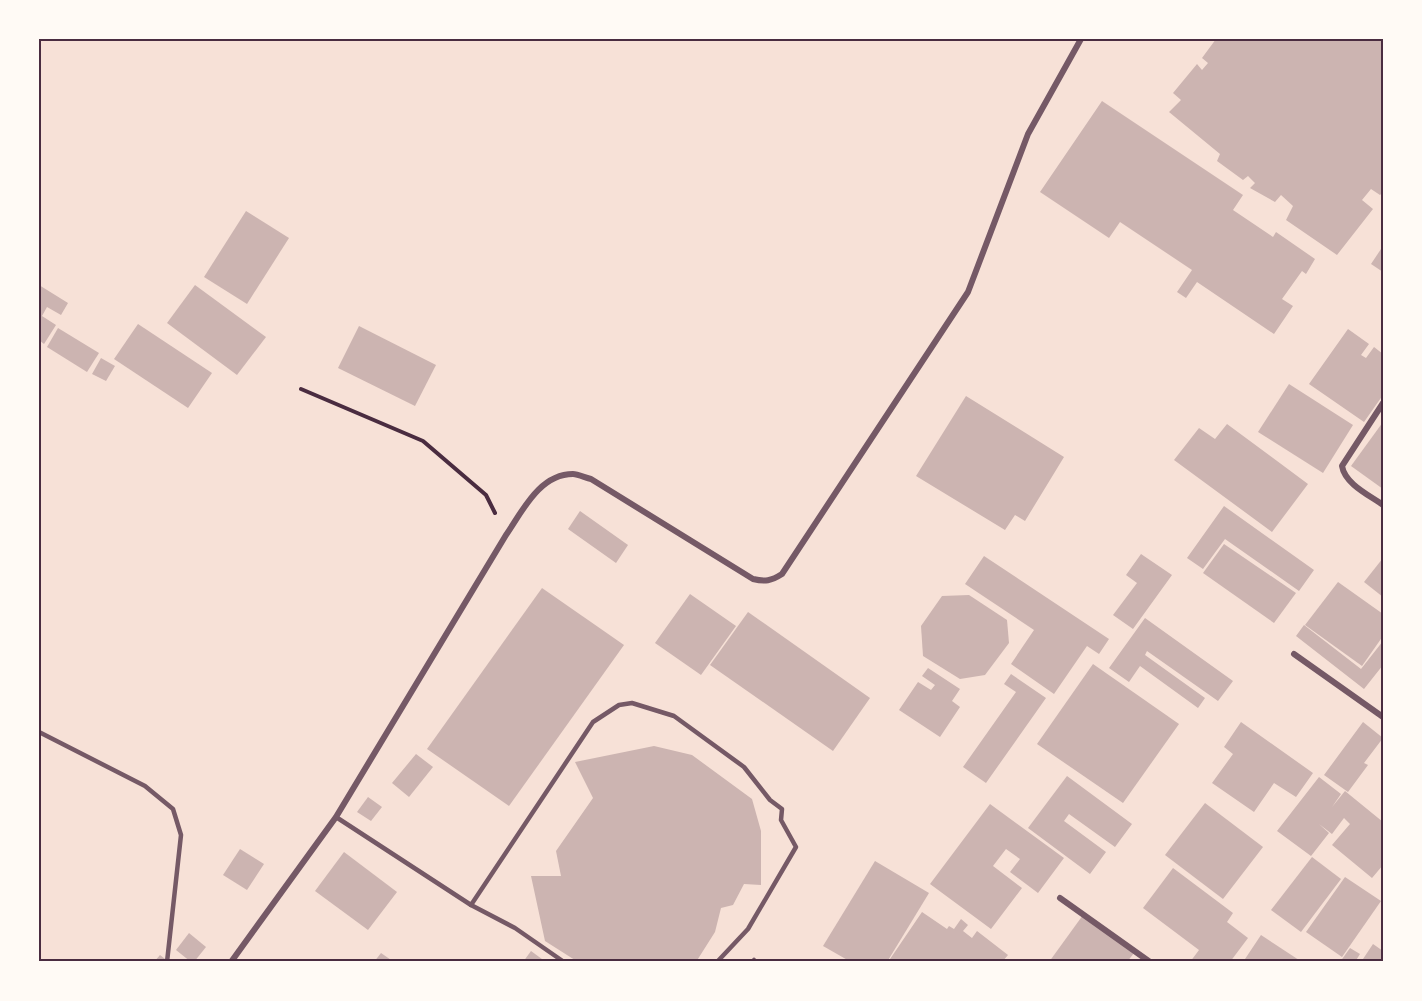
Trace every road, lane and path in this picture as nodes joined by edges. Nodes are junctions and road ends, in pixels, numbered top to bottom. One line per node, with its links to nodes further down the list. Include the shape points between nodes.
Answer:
1 (1081, 39): 5 (street, via 1028,134 968,292 782,574 763,582 753,579 591,479 572,474 552,480 536,491)
2 (302, 389): 5 (path, via 423,441 486,495)
3 (1383, 403): 4 (street, via 1342,466 1350,481)
4 (1383, 506)
5 (506, 535): 9 (street)
6 (1294, 654): 7 (street)
7 (1383, 717)
8 (39, 732): 12 (lane, via 145,786 173,808 181,835)
9 (336, 817): 11 (lane); 13 (street)
10 (1060, 898): 16 (street)
11 (471, 906): 14 (lane, via 515,928); 15 (lane, via 593,722 619,705 632,703 674,716 744,767 782,809 781,820 796,847 748,929)
12 (167, 962)
13 (231, 962)
14 (564, 962)
15 (717, 962)
16 (1150, 962)

